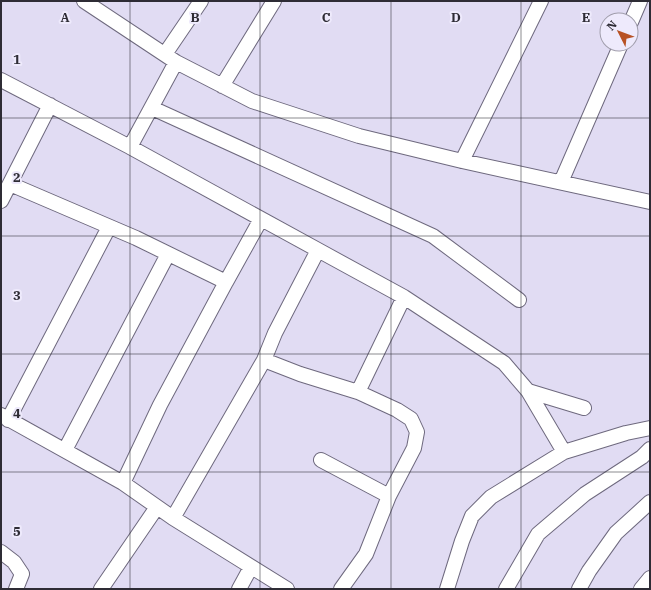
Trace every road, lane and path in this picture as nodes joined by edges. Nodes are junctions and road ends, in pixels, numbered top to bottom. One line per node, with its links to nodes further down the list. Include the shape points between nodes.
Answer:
1 (84, 1): 6 (street)
2 (201, 1): 9 (street)
3 (274, 1): 11 (street)
4 (541, 1): 15 (street)
5 (640, 1): 7 (street)
6 (102, 6): 9 (street)
7 (635, 12)
8 (618, 52): 16 (street)
9 (171, 58): 11 (street); 13 (street)
10 (1, 80): 12 (street)
11 (222, 86): 15 (street, via 252,101 359,136)
12 (50, 105): 14 (street); 17 (street)
13 (152, 108): 14 (street); 26 (street, via 433,236)
14 (130, 147): 20 (street)
15 (462, 161): 16 (street)
16 (561, 182): 19 (street)
17 (10, 184): 18 (street); 21 (street)
18 (1, 201)
19 (650, 202)
20 (261, 219): 22 (street); 24 (street)
21 (109, 227): 23 (street); 31 (street)
22 (318, 250): 25 (street); 27 (street, via 275,333)
23 (168, 254): 24 (street); 34 (street)
24 (226, 282): 37 (street, via 160,405)
25 (404, 298): 28 (street); 29 (street, via 504,363)
26 (519, 300)
27 (264, 360): 28 (street); 41 (street)
28 (358, 392): 38 (street, via 411,418 417,432 414,448)
29 (528, 392): 30 (street); 35 (street)
30 (584, 408)
31 (4, 418): 34 (street)
32 (650, 428): 35 (street)
33 (650, 449): 51 (street, via 642,457 585,494 538,534)
34 (65, 450): 37 (street)
35 (564, 452): 50 (street, via 491,498 472,516)
36 (321, 460): 38 (street)
37 (123, 483): 40 (street)
38 (389, 496): 49 (street, via 366,554)
39 (650, 502): 52 (street, via 616,533)
40 (157, 507): 41 (street); 46 (street)
41 (173, 518): 43 (street)
42 (1, 552): 45 (street, via 14,562 22,574)
43 (251, 568): 47 (street); 48 (street)
44 (650, 578): 53 (street)
45 (16, 589)
46 (102, 589)
47 (239, 589)
48 (287, 589)
49 (341, 589)
50 (447, 589)
51 (506, 589)
52 (579, 589)
53 (641, 589)

